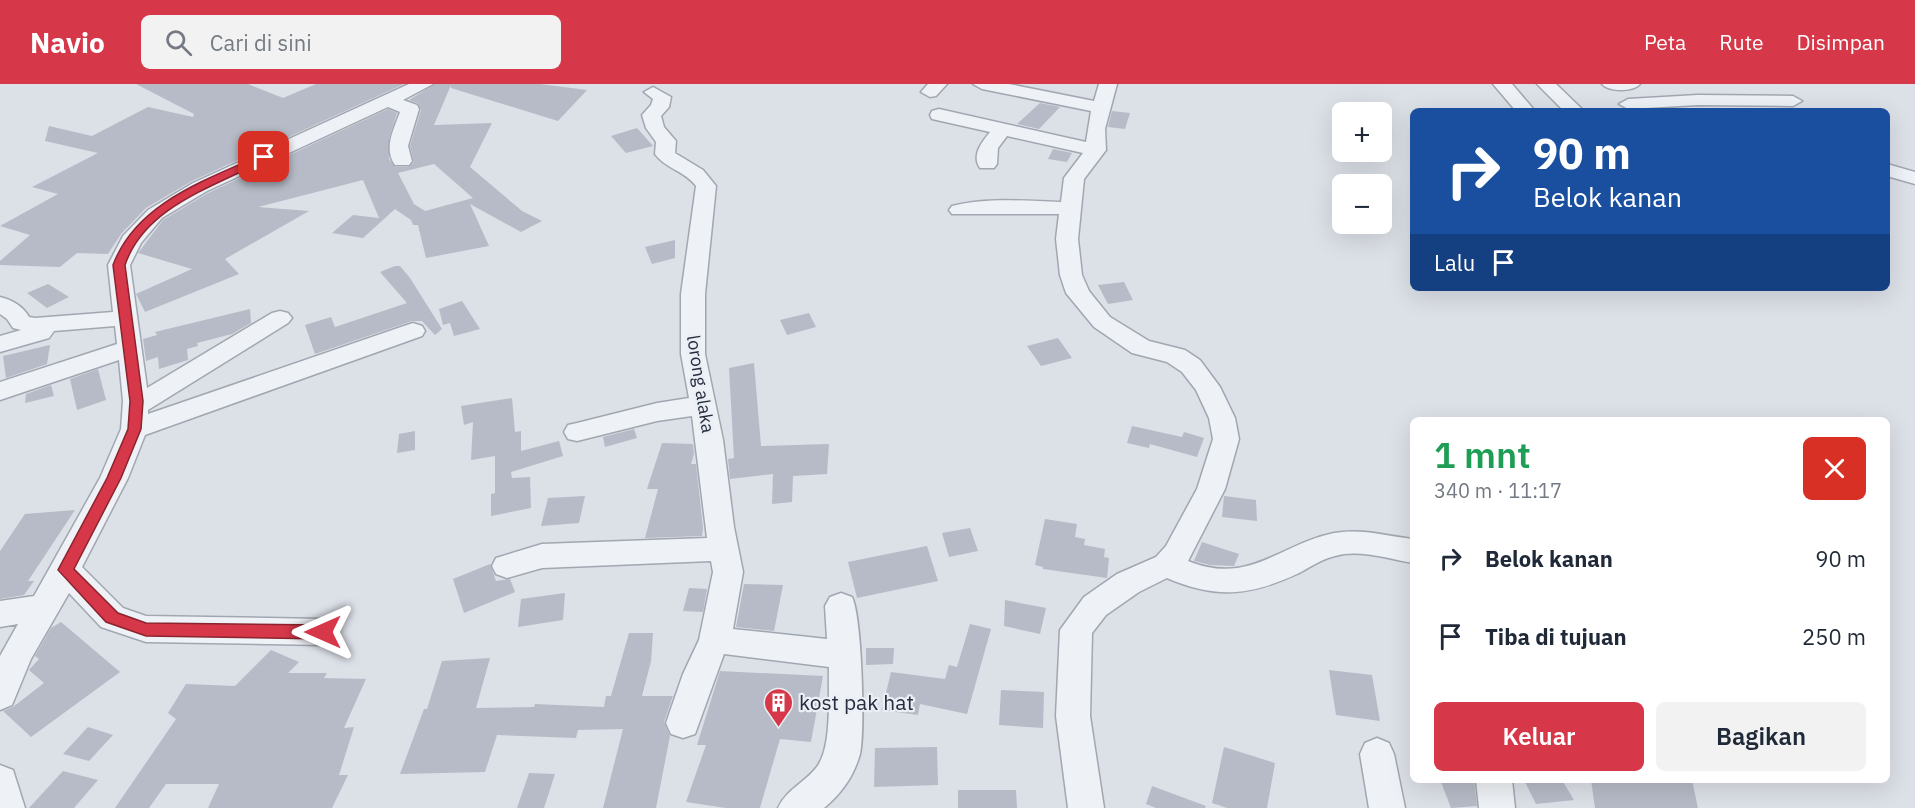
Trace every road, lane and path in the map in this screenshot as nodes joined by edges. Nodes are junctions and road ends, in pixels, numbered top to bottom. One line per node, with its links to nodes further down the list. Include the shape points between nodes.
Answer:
1 (424, 84): 9 (street)
2 (981, 84): 8 (street)
3 (1502, 84): 13 (street)
4 (1546, 84): 14 (street)
5 (1643, 84): 10 (street)
6 (1777, 84): 12 (street)
7 (653, 92): 30 (street, lorong alaka, via 662,97 660,107 651,115 655,128 666,141 665,153 675,163 697,172 706,186 692,327 693,354)
8 (1105, 96): 17 (street)
9 (388, 101): 18 (street, via 410,109 399,142); 23 (street, via 200,186 155,214 134,236 119,265)
10 (1666, 101): 11 (street); 12 (street)
11 (1628, 104)
12 (1797, 106)
13 (1523, 108)
14 (1572, 108)
15 (939, 115): 16 (street)
16 (1002, 130): 17 (street); 19 (street, via 988,147)
17 (1096, 150): 20 (street, via 1077,171)
18 (402, 161)
19 (987, 164)
20 (1071, 208): 21 (street); 35 (street, via 1067,258 1078,293 1102,322 1121,336 1141,347 1176,356 1191,366 1207,387 1225,429 1225,445 1211,489 1177,554)
21 (959, 210)
22 (0, 304): 25 (street, via 16,314 21,323)
23 (126, 318): 25 (street); 28 (street)
24 (280, 318): 31 (street)
25 (47, 324): 27 (street, via 40,333)
26 (413, 332): 31 (street)
27 (0, 344)
28 (130, 348): 29 (street); 31 (street)
29 (0, 391)
30 (704, 405): 32 (street); 33 (street, lorong alaka)
31 (135, 418): 37 (street, via 114,478)
32 (577, 432)
33 (725, 549): 36 (street, via 542,556); 42 (street, lorong alaka, via 728,572)
34 (1410, 550): 35 (street, via 1348,543 1331,545 1246,582 1198,579)
35 (1167, 565): 51 (street, via 1128,583 1095,606 1076,630 1073,716)
36 (507, 566)
37 (66, 570): 39 (street); 41 (street, via 112,618 146,630)
38 (841, 606): 43 (street)
39 (43, 608): 40 (street); 44 (street, via 16,654)
40 (0, 614)
41 (323, 632)
42 (715, 640): 43 (street); 45 (street, lorong alaka)
43 (844, 655): 50 (street, via 840,764 826,785)
44 (0, 695)
45 (683, 723)
46 (1377, 754): 52 (street)
47 (0, 782): 49 (street)
48 (1494, 783): 53 (street)
49 (7, 808)
50 (796, 808)
51 (1086, 808)
52 (1387, 808)
53 (1497, 808)

